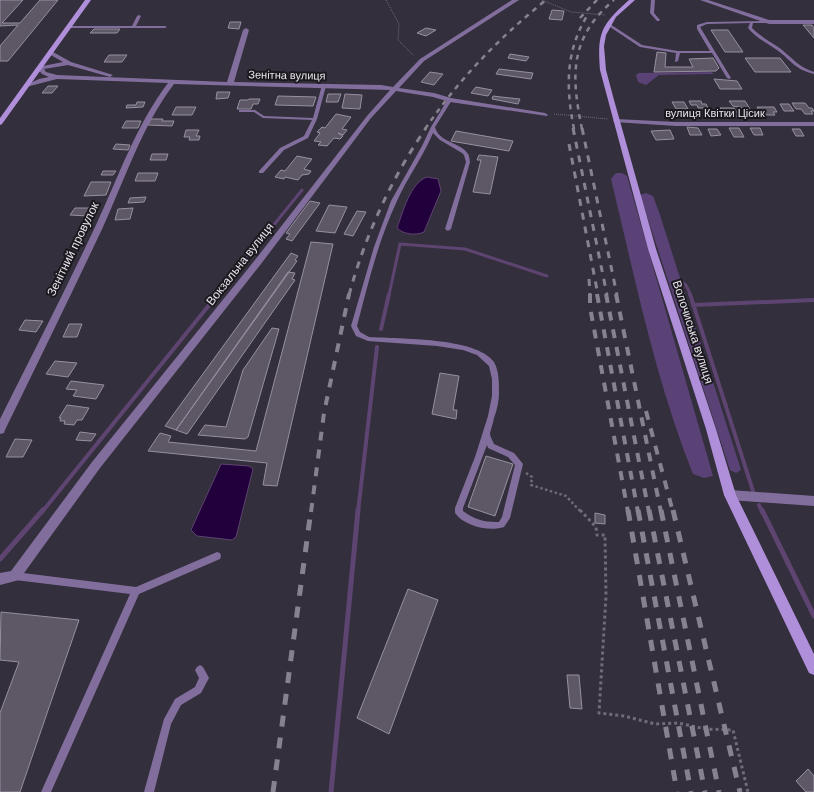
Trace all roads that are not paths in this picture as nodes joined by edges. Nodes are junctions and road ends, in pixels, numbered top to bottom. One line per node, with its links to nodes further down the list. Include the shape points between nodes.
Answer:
1 (88, 0): 12 (main road)
2 (516, 0): 30 (street, Вокзальна вулиця, via 422,60)
3 (632, 0): 7 (main road, Волочиська вулиця)
4 (653, 0): 8 (lane, via 652,13)
5 (703, 0): 10 (street)
6 (139, 16): 13 (lane)
7 (611, 20): 16 (lane, via 641,46); 35 (main road, Волочиська вулиця, via 601,46 603,70)
8 (658, 20)
9 (752, 22): 10 (lane); 17 (lane, via 698,26); 22 (lane, via 750,28 761,39 798,68)
10 (769, 22): 11 (street)
11 (814, 22)
12 (69, 27): 13 (lane); 18 (main road)
13 (133, 27): 14 (lane)
14 (165, 27)
15 (246, 30): 27 (street)
16 (678, 52): 17 (lane); 19 (lane)
17 (714, 52): 24 (lane)
18 (51, 53): 20 (street); 21 (main road)
19 (676, 61)
20 (69, 63): 21 (street); 25 (street)
21 (40, 68): 23 (street, via 44,74); 28 (main road)
22 (814, 74)
23 (57, 77): 25 (street, Зенітна вулиця); 28 (street, Зенітна вулиця)
24 (729, 78)
25 (126, 80): 26 (street, Зенітна вулиця)
26 (172, 82): 27 (street, Зенітна вулиця); 41 (street, Зенітний провулок, via 150,116)
27 (230, 84): 29 (street, Зенітна вулиця)
28 (28, 86): 36 (main road)
29 (324, 86): 30 (street, Зенітна вулиця); 34 (lane)
30 (396, 89): 31 (street, Зенітна вулиця); 46 (street, Вокзальна вулиця, via 369,117 96,465)
31 (450, 100): 33 (street, Зенітна вулиця); 38 (lane)
32 (241, 111): 34 (lane, via 255,111 263,117)
33 (545, 115)
34 (315, 120): 39 (lane, via 306,137 282,149)
35 (616, 120): 37 (street, вулиця Квітки Цісик, via 676,124); 43 (main road, Волочиська вулиця, via 652,249)
36 (0, 123)
37 (814, 124)
38 (433, 127): 40 (lane, via 441,140 467,155 468,162); 42 (lane, via 378,239 354,326 358,334 368,339 456,347 486,358 495,376 494,405)
39 (261, 172)
40 (448, 229)
41 (0, 430)
42 (486, 433): 42 (lane, via 492,446 511,455 519,464 506,518 502,525 492,527 459,513)
43 (730, 495): 44 (street); 49 (main road, Волочиська вулиця)
44 (814, 501)
45 (218, 556): 48 (lane)
46 (15, 576): 47 (street); 48 (lane)
47 (0, 579)
48 (136, 590): 51 (lane)
49 (814, 668)
50 (200, 670): 52 (lane, via 204,678 198,690 178,702 167,722)
51 (46, 792)
52 (149, 792)

